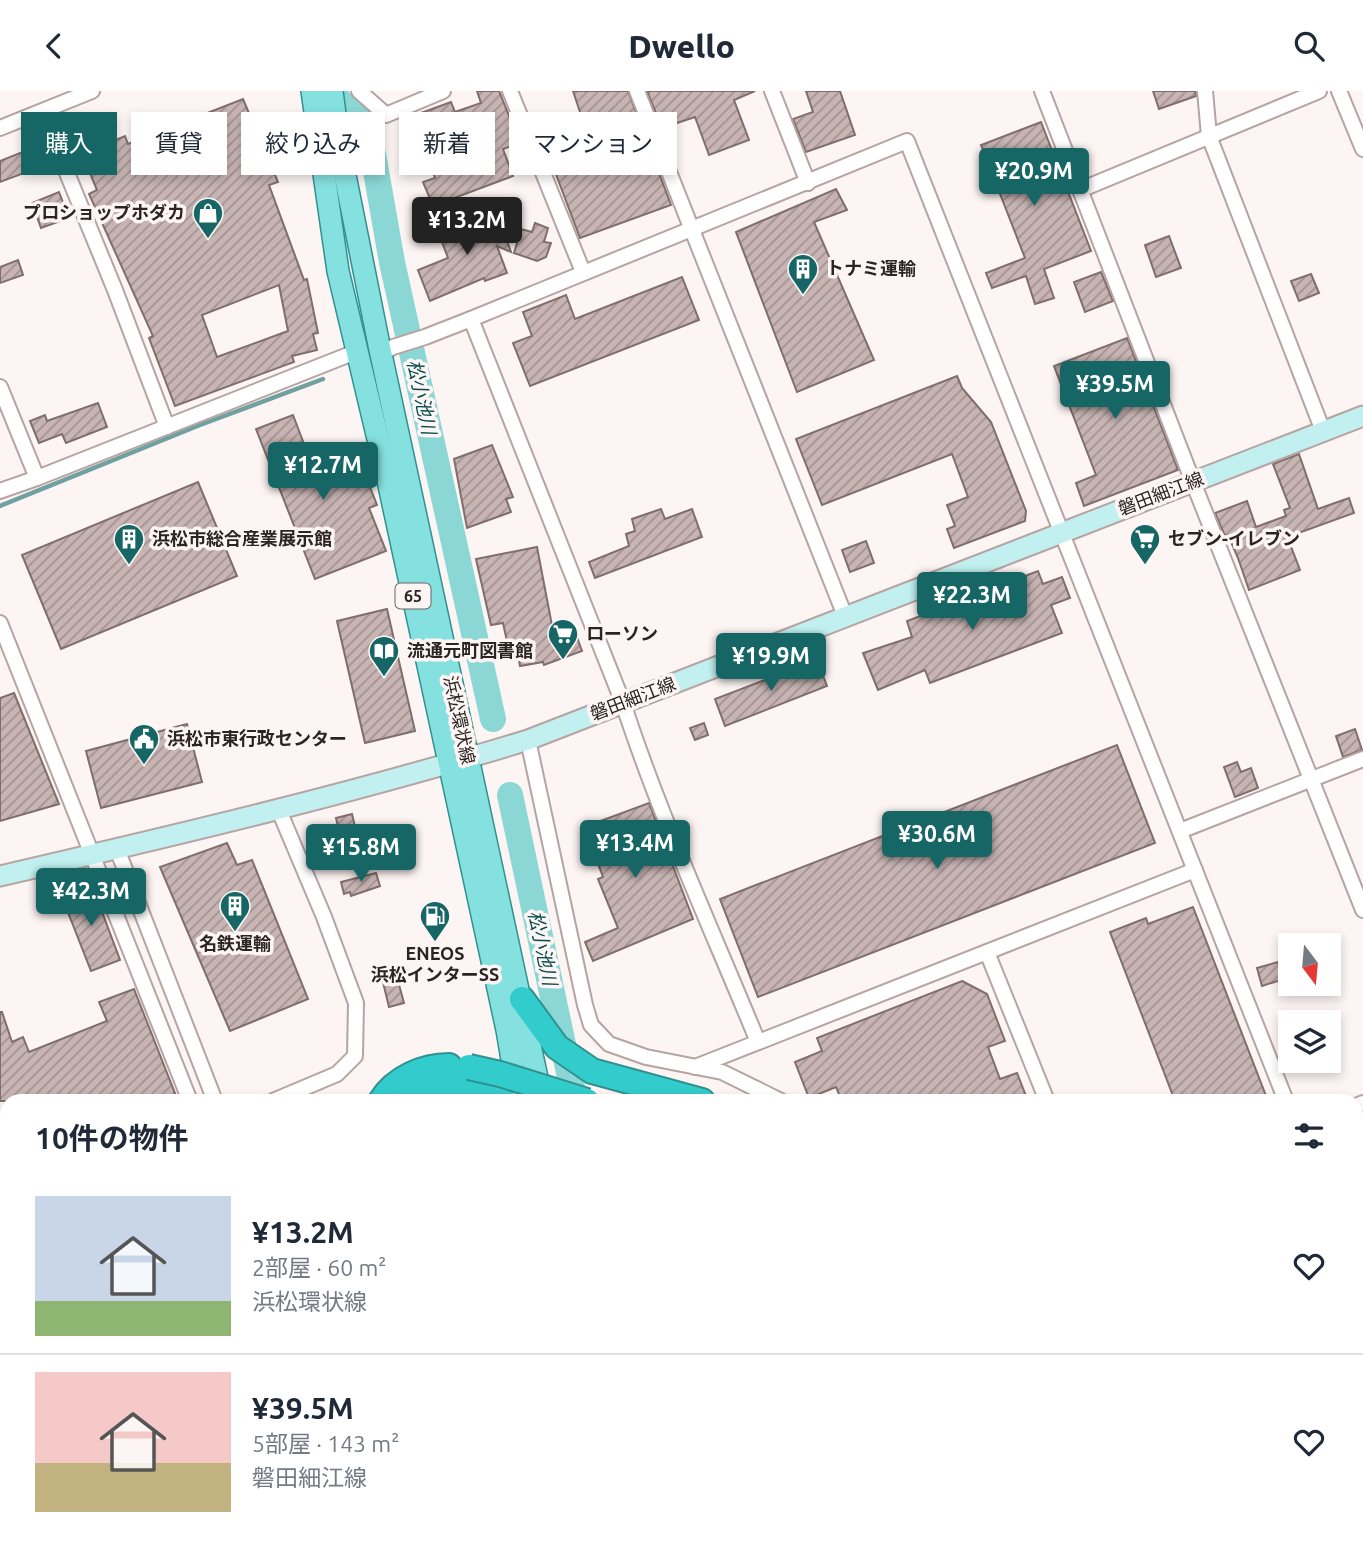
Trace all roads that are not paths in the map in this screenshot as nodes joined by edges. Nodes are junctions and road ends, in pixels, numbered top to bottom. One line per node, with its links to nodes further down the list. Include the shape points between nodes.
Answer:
1 (92, 91): 13 (street)
2 (312, 91): 25 (main road, 浜松環状線 / 65, via 338,271)
3 (332, 91): 24 (main road, 浜松環状線 / 65, via 339,145)
4 (359, 91): 5 (street, via 386,115)
5 (443, 91)
6 (510, 91): 22 (street)
7 (637, 91): 21 (street)
8 (772, 91): 19 (street)
9 (1042, 91): 20 (street)
10 (1205, 91): 16 (street)
11 (1319, 91): 16 (street)
12 (1339, 91): 17 (street)
13 (42, 112)
14 (21, 120): 15 (street)
15 (0, 128)
16 (1209, 136): 20 (street); 29 (street)
17 (1363, 149)
18 (68, 175): 28 (street)
19 (808, 183): 21 (street); 33 (street, via 907,141)
20 (1080, 190): 31 (street)
21 (692, 228): 22 (street); 34 (street)
22 (583, 272): 23 (street)
23 (471, 319): 24 (street); 36 (street)
24 (387, 350): 39 (main road, 浜松環状線 / 65)
25 (358, 351): 28 (street); 39 (main road, 浜松環状線 / 65)
26 (0, 387): 30 (street)
27 (1363, 416): 29 (main road, 磐田細江線)
28 (167, 427): 30 (street)
29 (1323, 431): 31 (main road, 磐田細江線)
30 (37, 478): 32 (street)
31 (1193, 482): 33 (main road, 磐田細江線); 40 (street)
32 (0, 491)
33 (1062, 533): 34 (main road, 磐田細江線); 42 (street)
34 (845, 616): 36 (main road, 磐田細江線)
35 (0, 623): 44 (street)
36 (624, 703): 37 (main road, 磐田細江線); 50 (street, via 673,837)
37 (528, 740): 39 (main road, 磐田細江線); 51 (street, via 591,1025 609,1044)
38 (1363, 759): 40 (street)
39 (457, 761): 41 (main road, 磐田細江線); 49 (main road, 浜松環状線 / 65); 58 (main road, 浜松環状線 / 65)
40 (1312, 779): 42 (street); 47 (street)
41 (278, 808): 43 (main road, 磐田細江線); 54 (street, via 356,1003 355,1056 337,1074)
42 (1180, 831): 45 (street)
43 (117, 849): 44 (main road, 磐田細江線); 53 (street)
44 (91, 855): 46 (main road, 磐田細江線); 52 (street)
45 (1195, 870): 48 (street); 64 (street)
46 (0, 876)
47 (1363, 910)
48 (987, 952): 50 (street); 63 (street)
49 (522, 999): 59 (main road, 浜松環状線 / 65); 61 (highway, via 557,1047 592,1071)
50 (758, 1042): 51 (street)
51 (695, 1067): 62 (street, via 722,1072)
52 (187, 1094)
53 (212, 1094)
54 (290, 1094)
55 (388, 1094): 60 (highway, bridge, via 416,1072 441,1066 500,1074)
56 (416, 1094): 57 (highway, via 443,1082 469,1082)
57 (515, 1094)
58 (518, 1094)
59 (541, 1094)
60 (564, 1094)
61 (676, 1094)
62 (767, 1094)
63 (1044, 1094)
64 (1283, 1094)

